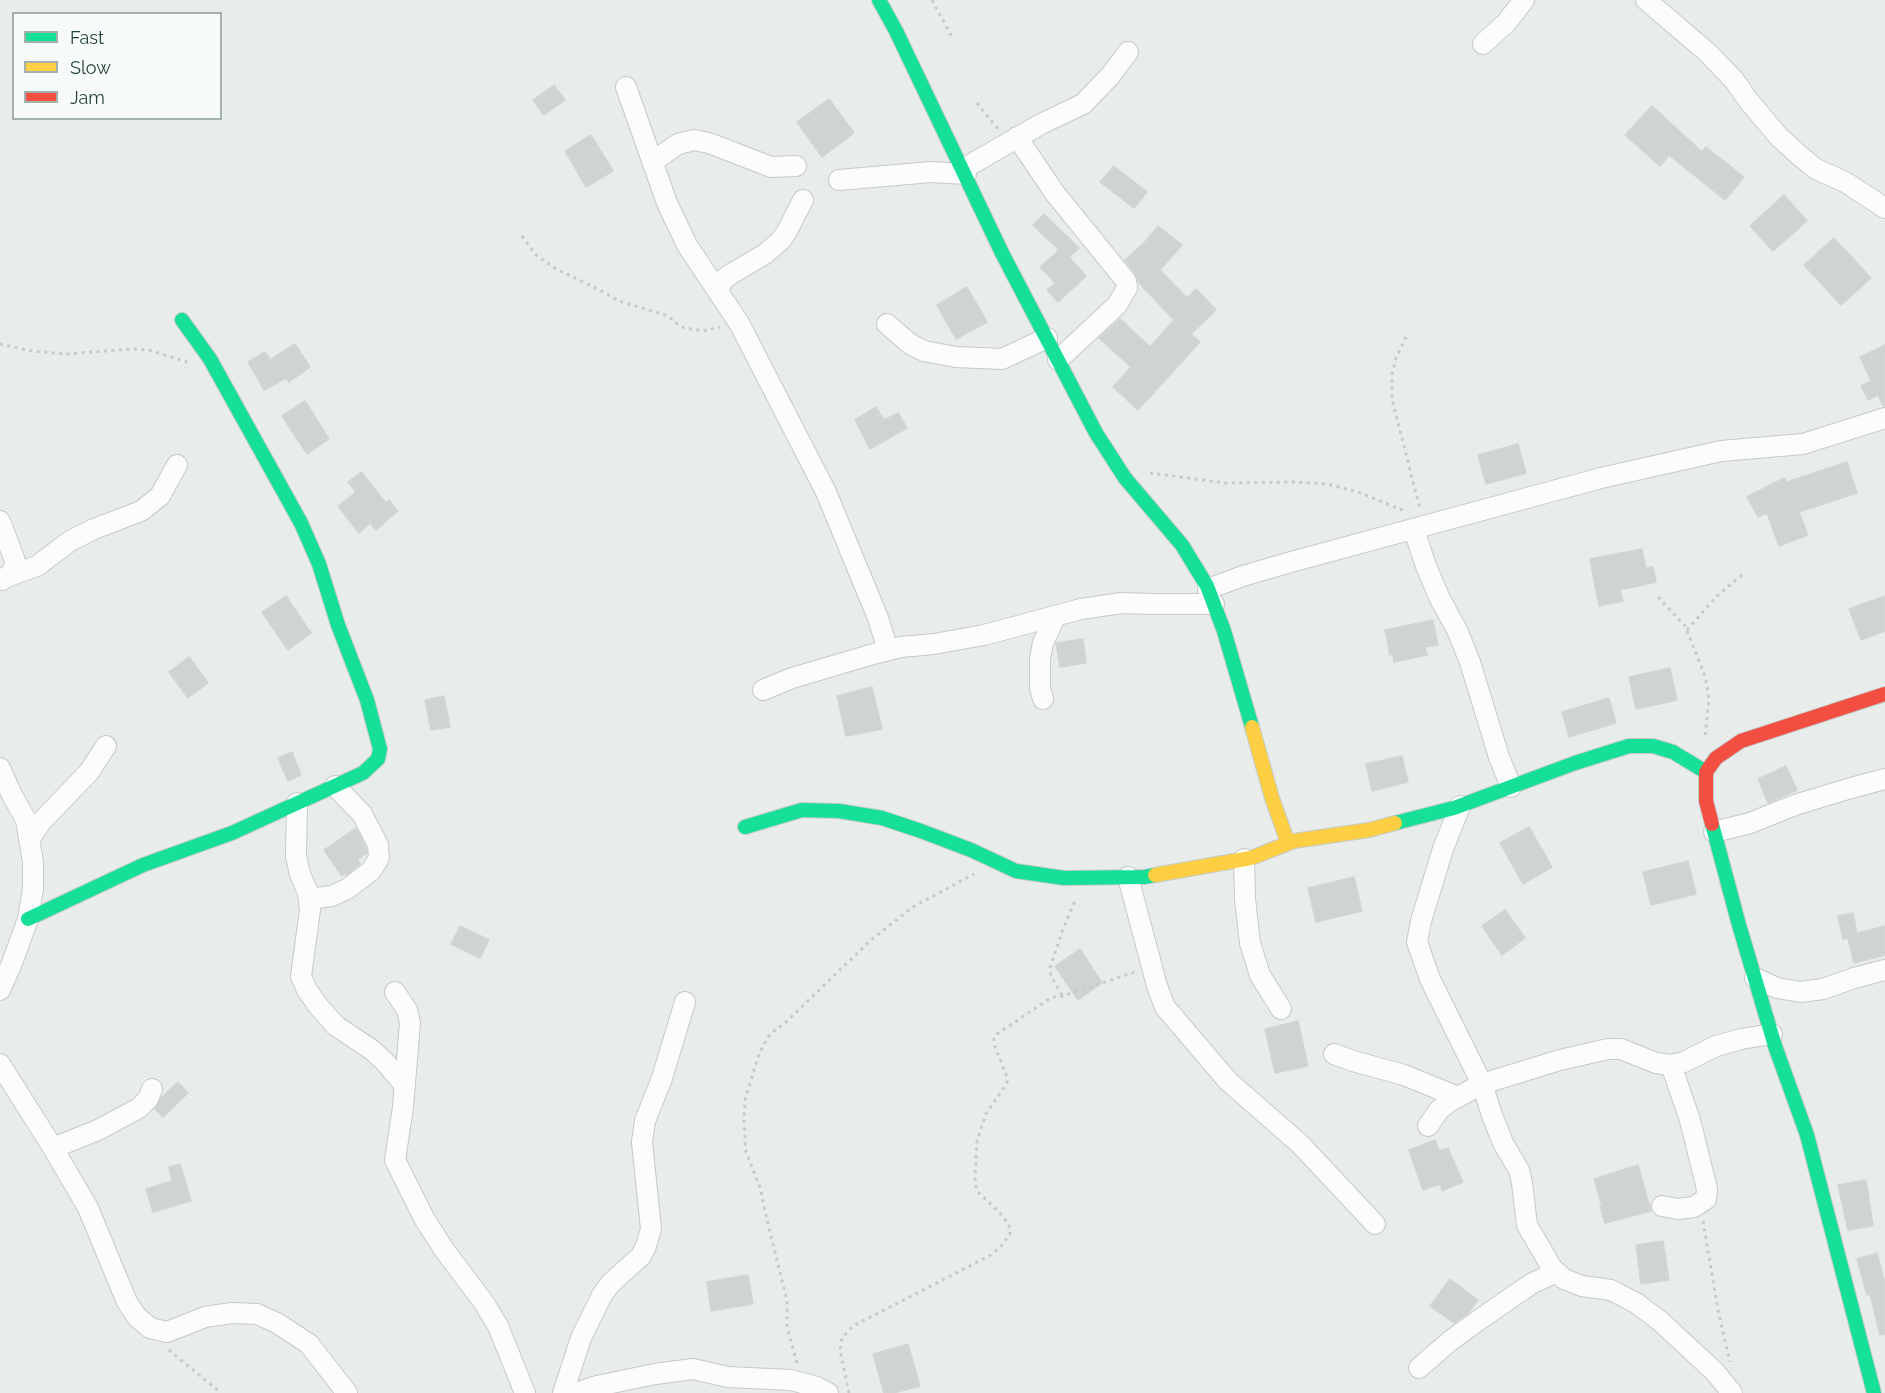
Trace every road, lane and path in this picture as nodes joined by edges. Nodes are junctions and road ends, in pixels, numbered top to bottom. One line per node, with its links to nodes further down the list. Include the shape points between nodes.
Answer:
1 (879, 0): 13 (street)
2 (932, 0): 5 (path)
3 (1524, 0): 6 (street)
4 (1646, 0): 16 (street, via 1708,53 1779,137 1800,156)
5 (952, 37)
6 (1483, 44)
7 (1128, 52): 10 (street, via 1083,104)
8 (626, 87): 11 (street)
9 (977, 103): 10 (path)
10 (1013, 140): 13 (street); 25 (street, via 1126,281 1127,288 1117,305)
11 (652, 162): 12 (street, via 678,144 694,140 771,167); 18 (street, via 687,245)
12 (796, 166)
13 (964, 172): 14 (street); 23 (street)
14 (839, 180)
15 (803, 200): 18 (street, via 780,241 724,279)
16 (1885, 208)
17 (522, 236): 20 (path, via 536,255 556,269 619,301 668,316 681,327 703,331)
18 (718, 289): 20 (street)
19 (182, 320): 26 (street)
20 (739, 323): 38 (street, via 826,492)
21 (886, 324): 23 (street, via 924,351 956,357 1002,359)
22 (1406, 337): 31 (path, via 1392,375 1392,399)
23 (1047, 338): 25 (street)
24 (0, 344): 26 (path, via 66,354 149,350)
25 (1058, 360): 29 (street)
26 (215, 368): 46 (street, via 306,533 376,729 378,759 363,773)
27 (1885, 418): 31 (street, via 1803,444 1721,451)
28 (177, 465): 33 (street, via 159,496 141,512 94,529 70,541 37,566)
29 (1119, 469): 31 (path, via 1225,483 1327,484 1358,492); 34 (street, via 1182,545)
30 (0, 521): 33 (street, via 15,561 14,569)
31 (1424, 524): 34 (street, via 1281,565); 47 (street, via 1426,566 1470,663)
32 (1742, 575): 37 (path, via 1717,596)
33 (3, 579)
34 (1211, 596): 36 (street, via 1154,604 1122,603); 53 (street)
35 (1658, 597): 37 (path)
36 (1055, 617): 38 (street, via 984,635); 41 (street, via 1040,659)
37 (1688, 630): 44 (path, via 1707,684)
38 (888, 650): 39 (street)
39 (763, 690)
40 (1885, 694): 44 (street, via 1741,741 1716,758)
41 (1043, 699)
42 (106, 746): 52 (street, via 89,772)
43 (0, 768): 52 (street, via 26,820)
44 (1708, 769): 47 (street, via 1673,752 1629,746); 51 (street, via 1706,801)
45 (1885, 779): 51 (street)
46 (335, 786): 48 (street); 58 (street, via 362,814 378,845 379,858 371,871 347,889)
47 (1511, 787): 49 (street)
48 (297, 803): 58 (street, via 296,856); 59 (street, via 232,834 143,865)
49 (1460, 806): 53 (street, via 1369,830); 72 (street, via 1443,849 1417,942 1430,979)
50 (745, 826): 55 (street, via 802,810 839,811 882,818)
51 (1714, 832): 62 (street)
52 (29, 840): 59 (street, via 33,889)
53 (1288, 843): 54 (street)
54 (1244, 859): 57 (street); 67 (street, via 1250,943 1260,975)
55 (997, 862): 56 (street, via 1016,871); 85 (path, via 913,907 872,939 768,1037 759,1054 745,1100 746,1152 761,1190 787,1301 787,1327)
56 (1085, 877): 57 (street); 65 (path, via 1050,968)
57 (1128, 877): 60 (street)
58 (309, 899): 73 (street, via 301,976 307,990 336,1026 372,1050)
59 (28, 919): 63 (street)
60 (1152, 966): 65 (path); 80 (street, via 1165,1007 1215,1066 1300,1144)
61 (1885, 970): 62 (street, via 1801,992 1777,988)
62 (1755, 978): 68 (street)
63 (0, 990)
64 (395, 992): 73 (street, via 410,1023)
65 (1063, 996): 92 (path, via 1047,1000 994,1039 1007,1083 986,1114 976,1141 975,1178 977,1191 1003,1216 1010,1234 991,1255 847,1332 840,1350)
66 (685, 1002): 89 (street, via 645,1121 642,1142 651,1229 646,1246 641,1256 602,1294 581,1338)
67 (1281, 1009)
68 (1772, 1034): 71 (street, via 1716,1046); 94 (street, via 1807,1135)
69 (1334, 1054): 75 (street)
70 (0, 1064): 77 (street)
71 (1671, 1065): 72 (street, via 1621,1049 1608,1049); 78 (street, via 1705,1177 1706,1199)
72 (1482, 1083): 75 (street); 81 (street, via 1503,1143 1519,1170 1527,1225)
73 (405, 1086): 88 (street, via 395,1160 425,1220 498,1326)
74 (152, 1089): 77 (street, via 140,1108)
75 (1458, 1097): 76 (street, via 1439,1110)
76 (1428, 1126)
77 (53, 1148): 82 (street, via 88,1208 127,1302)
78 (1700, 1203): 79 (street, via 1678,1209); 83 (path)
79 (1662, 1206)
80 (1375, 1224)
81 (1556, 1272): 84 (street, via 1530,1284); 93 (street, via 1564,1280 1611,1290 1636,1303 1715,1372)
82 (150, 1328): 86 (path, via 163,1345); 87 (street, via 167,1332 205,1317 256,1314 309,1344)
83 (1731, 1364)
84 (1419, 1368)
85 (805, 1384): 90 (street, via 728,1377 693,1369); 91 (street)
86 (221, 1393)
87 (347, 1393)
88 (525, 1393)
89 (563, 1393)
90 (576, 1393)
91 (828, 1393)
92 (849, 1393)
93 (1732, 1393)
94 (1874, 1393)

